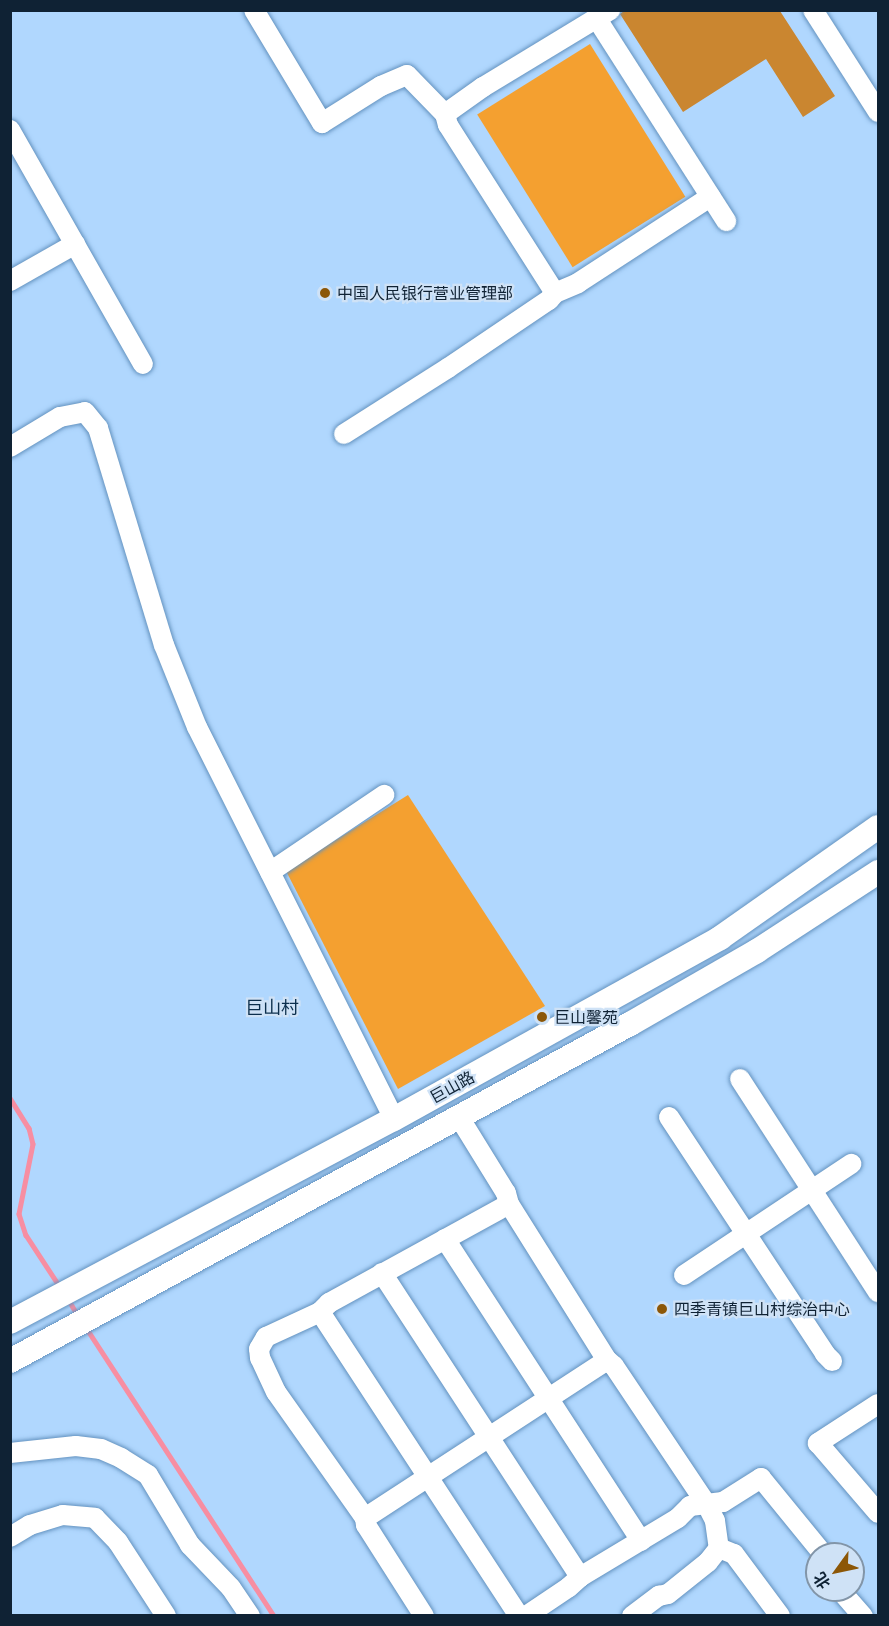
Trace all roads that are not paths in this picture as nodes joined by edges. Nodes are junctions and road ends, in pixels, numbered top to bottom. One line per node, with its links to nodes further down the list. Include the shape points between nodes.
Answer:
1 (254, 10): 5 (street, via 322,123 381,86 407,75)
2 (813, 10): 4 (street)
3 (603, 15): 5 (street); 7 (street)
4 (879, 112)
5 (445, 114): 11 (street, via 448,126)
6 (10, 129): 9 (street)
7 (710, 197): 8 (street); 11 (street, via 578,284)
8 (726, 221)
9 (75, 244): 10 (street); 12 (street)
10 (10, 281)
11 (555, 293): 13 (street)
12 (143, 364)
13 (344, 434)
14 (10, 447): 17 (street, via 60,417 85,412 98,428 164,645 197,727)
15 (384, 795): 17 (street)
16 (879, 827): 22 (main road, 巨山路, via 720,938)
17 (270, 872): 22 (street)
18 (879, 872): 20 (main road, 巨山路, via 757,951)
19 (740, 1079): 24 (street)
20 (459, 1117): 25 (street); 34 (main road, 巨山路)
21 (669, 1117): 26 (street)
22 (394, 1119): 32 (main road, 巨山路)
23 (851, 1164): 24 (street)
24 (811, 1191): 26 (street); 30 (street)
25 (509, 1204): 27 (street); 33 (street)
26 (746, 1234): 29 (street); 35 (street)
27 (445, 1239): 28 (street); 36 (street)
28 (382, 1273): 31 (street); 38 (street)
29 (684, 1275)
30 (879, 1292)
31 (320, 1312): 40 (street); 43 (street, via 266,1338 259,1349 260,1358 276,1392)
32 (13, 1321)
33 (607, 1360): 36 (street); 41 (street)
34 (10, 1361)
35 (832, 1361)
36 (548, 1398): 38 (street); 45 (street)
37 (877, 1407): 42 (street, via 818,1443)
38 (489, 1437): 40 (street); 48 (street)
39 (10, 1453): 51 (street, via 76,1446 101,1449 148,1474 190,1545 231,1588)
40 (427, 1476): 43 (street); 53 (street)
41 (707, 1505): 45 (street, via 690,1506); 46 (street, via 723,1502 761,1478); 47 (street, via 715,1521)
42 (879, 1513)
43 (365, 1518): 52 (street)
44 (10, 1537): 50 (street, via 30,1525 63,1515 94,1518 118,1542)
45 (641, 1541): 48 (street)
46 (812, 1542)
47 (719, 1548): 55 (street, via 708,1562 668,1594); 56 (street, via 734,1554)
48 (579, 1577): 54 (street)
49 (851, 1602): 57 (street)
50 (166, 1616)
51 (250, 1616)
52 (424, 1616)
53 (519, 1616)
54 (526, 1616)
55 (632, 1616)
56 (780, 1616)
57 (863, 1616)

